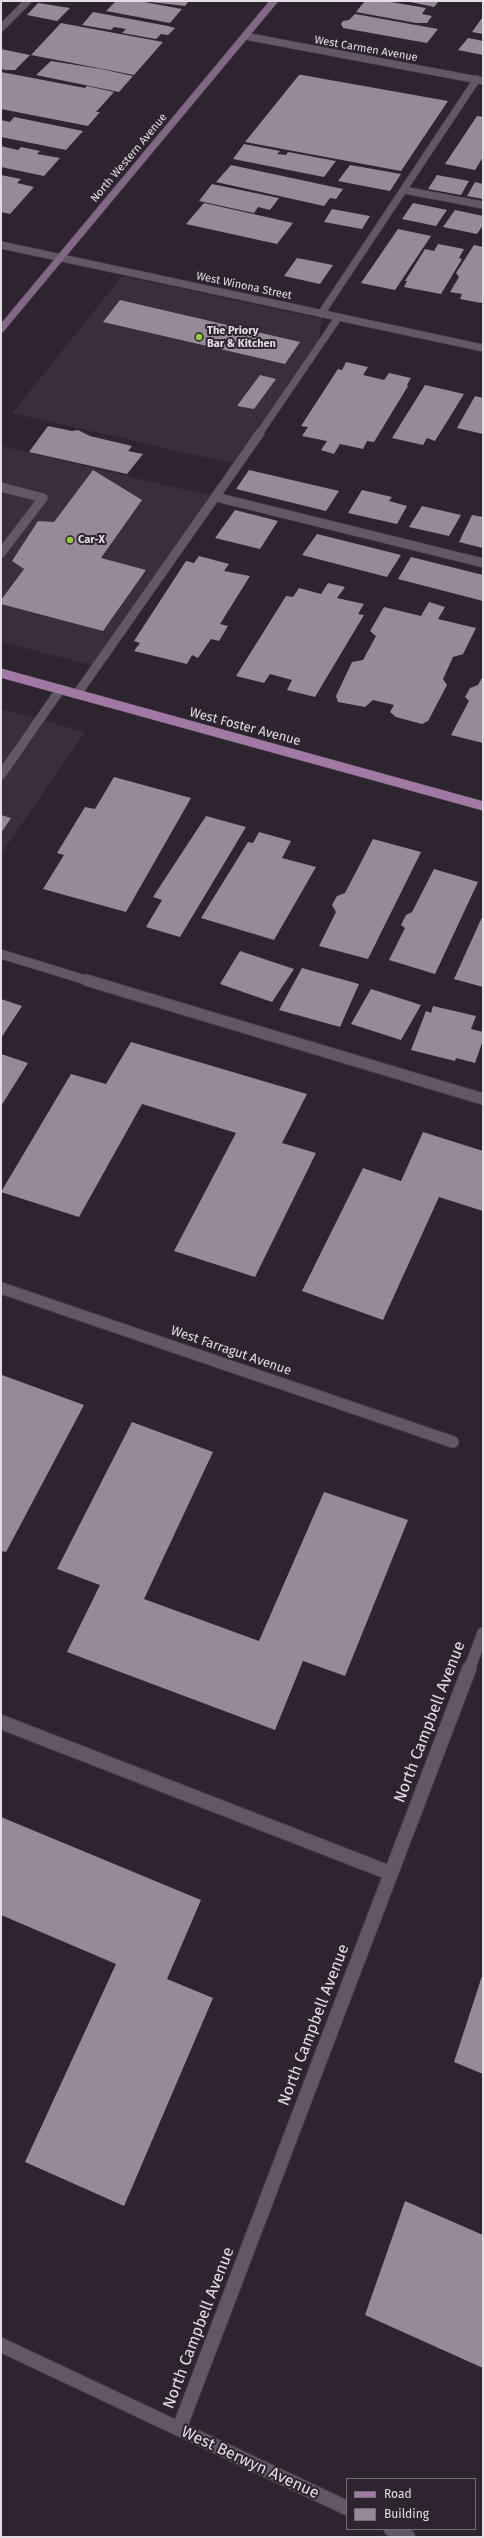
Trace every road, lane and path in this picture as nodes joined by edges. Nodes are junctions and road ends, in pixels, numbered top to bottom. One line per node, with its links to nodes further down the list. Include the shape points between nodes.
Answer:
1 (28, 1): 3 (street)
2 (274, 1): 4 (main road, North Western Avenue)
3 (1, 28)
4 (245, 36): 5 (street, West Carmen Avenue); 9 (main road, North Western Avenue)
5 (480, 80): 6 (street)
6 (404, 190): 7 (street); 10 (street)
7 (483, 205)
8 (1, 245): 9 (street, West Winona Street)
9 (60, 258): 10 (street, West Winona Street); 12 (main road, North Western Avenue)
10 (321, 314): 11 (street, West Winona Street)
11 (338, 318): 13 (street, West Winona Street); 15 (street)
12 (1, 329)
13 (483, 348)
14 (1, 487): 16 (street, via 43,498)
15 (216, 497): 17 (street); 20 (street)
16 (1, 552)
17 (483, 563)
18 (1, 673): 19 (main road, West Foster Avenue)
19 (60, 690): 20 (main road, West Foster Avenue); 21 (street)
20 (77, 694): 22 (main road, West Foster Avenue)
21 (1, 775)
22 (483, 806)
23 (1, 954): 24 (street)
24 (483, 1099)
25 (1, 1288): 26 (street, West Farragut Avenue)
26 (453, 1442)
27 (483, 1633): 29 (street, North Campbell Avenue)
28 (1, 1722): 29 (street)
29 (390, 1872): 31 (street, North Campbell Avenue)
30 (1, 2345): 31 (street, West Berwyn Avenue)
31 (179, 2429): 32 (street, West Berwyn Avenue)
32 (346, 2508)
33 (393, 2530): 34 (street)
34 (408, 2537)

